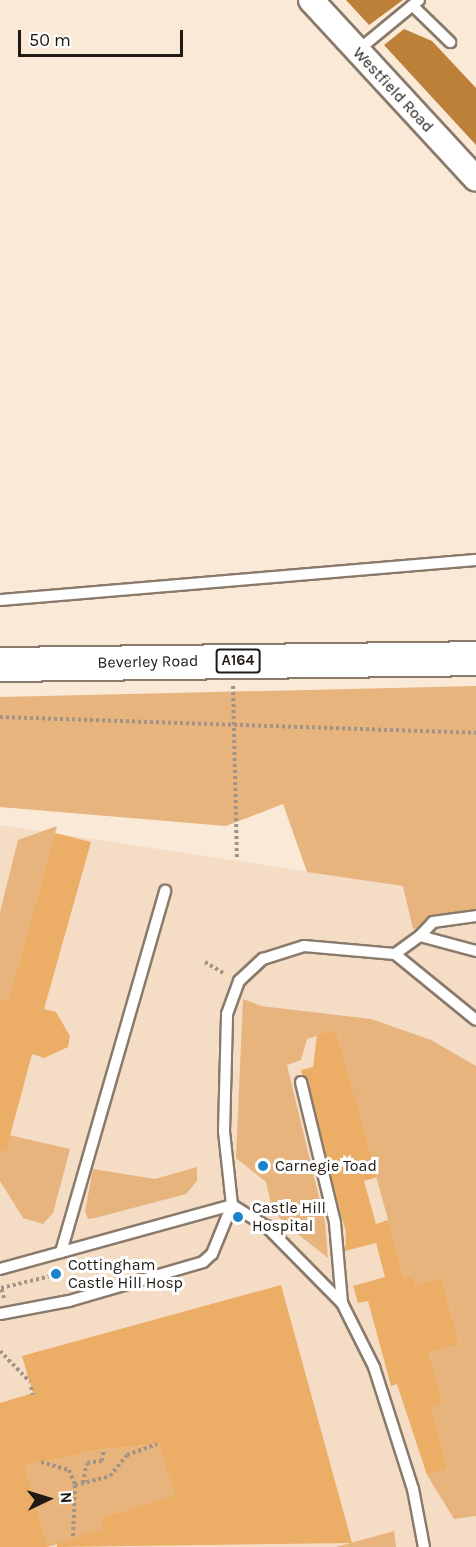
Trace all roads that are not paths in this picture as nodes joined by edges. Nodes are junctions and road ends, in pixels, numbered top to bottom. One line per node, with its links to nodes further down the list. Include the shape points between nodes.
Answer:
1 (311, 0): 4 (street, Westfield Road)
2 (416, 3): 3 (lane); 4 (lane)
3 (450, 42)
4 (357, 51): 5 (street, Westfield Road)
5 (476, 179)
6 (476, 560): 7 (lane)
7 (0, 600)
8 (476, 657): 9 (highway, Beverley Road / A164)
9 (0, 664)
10 (165, 891): 18 (lane)
11 (476, 915): 12 (lane, via 433,922)
12 (420, 936): 13 (lane); 14 (lane)
13 (476, 951)
14 (395, 954): 15 (lane); 17 (lane, via 304,946 263,959 239,981 227,1014 223,1083)
15 (476, 1020)
16 (301, 1082): 20 (lane, via 335,1223)
17 (232, 1206): 18 (lane); 20 (lane, via 266,1226); 21 (lane, via 203,1262 69,1301)
18 (61, 1252): 19 (lane)
19 (0, 1269)
20 (342, 1303): 22 (lane, via 374,1367 413,1489)
21 (0, 1314)
22 (424, 1547)

